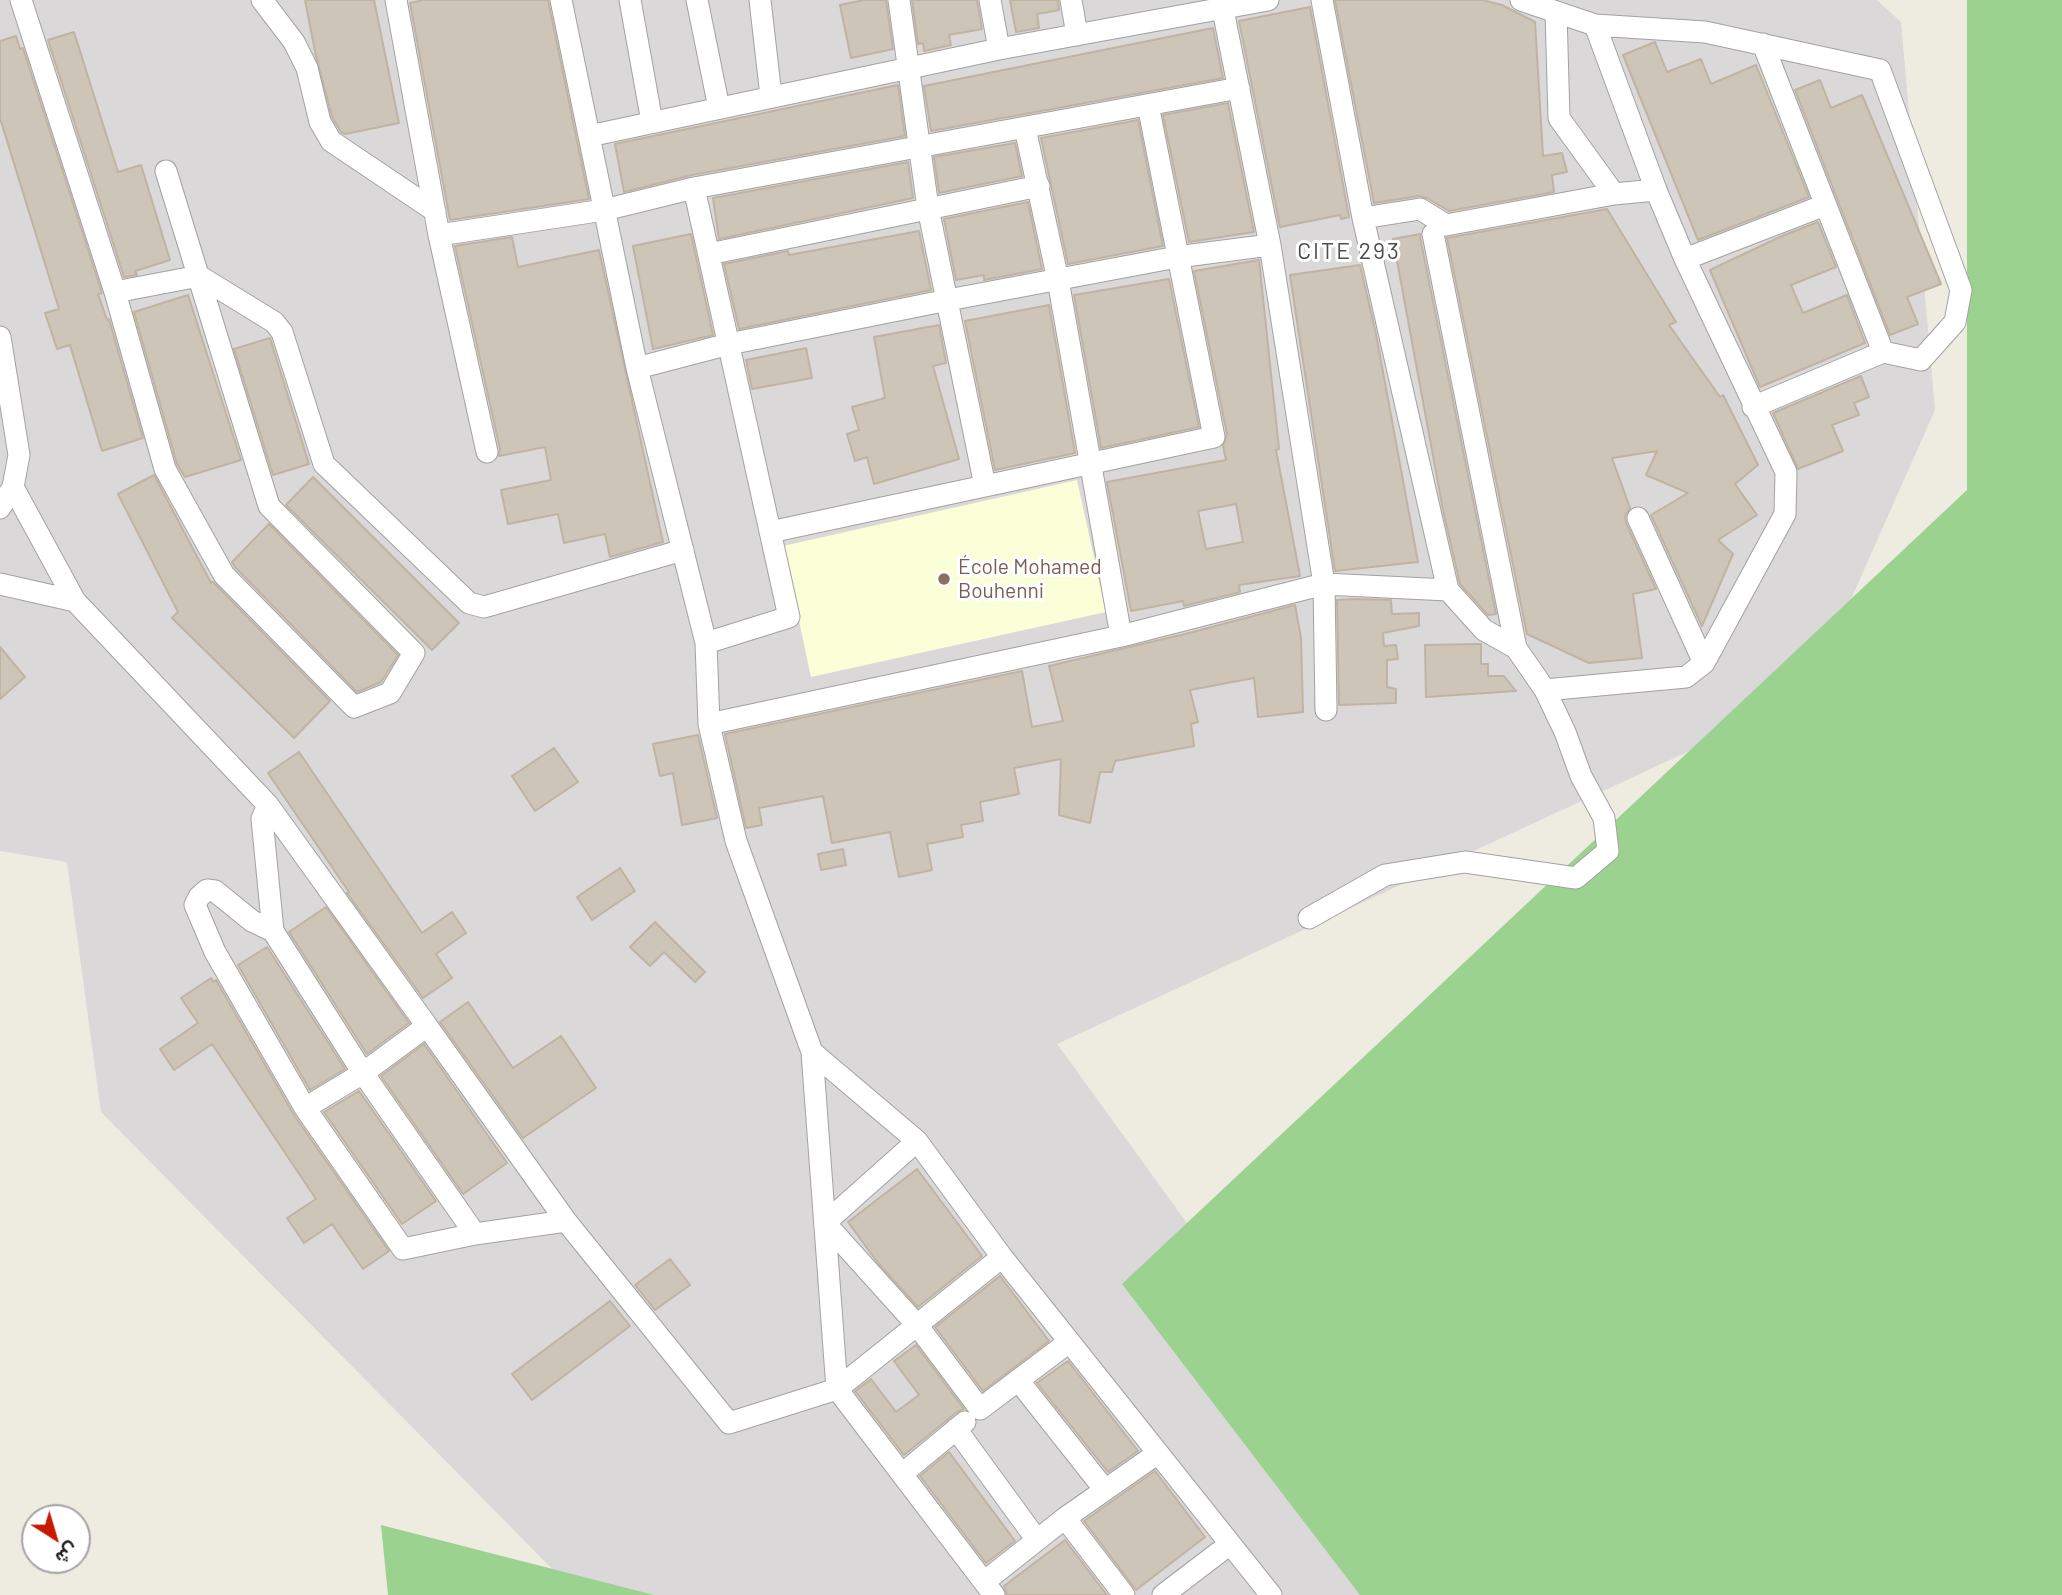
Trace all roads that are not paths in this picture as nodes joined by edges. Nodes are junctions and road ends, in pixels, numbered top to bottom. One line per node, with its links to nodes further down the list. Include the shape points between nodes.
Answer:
1 (21, 0): 48 (street)
2 (262, 0): 38 (street, via 294,42 320,122 331,141)
3 (396, 0): 38 (street)
4 (561, 0): 28 (street)
5 (630, 0): 26 (street)
6 (697, 0): 25 (street)
7 (760, 0): 23 (street)
8 (899, 0): 21 (street)
9 (990, 0): 20 (street)
10 (1071, 0): 18 (street)
11 (1268, 0): 14 (street)
12 (1322, 0): 39 (street)
13 (1521, 0): 16 (street)
14 (1230, 6): 15 (street); 22 (street)
15 (1153, 10): 18 (street)
16 (1556, 12): 17 (street); 34 (street, via 1559,118)
17 (1595, 25): 19 (street, via 1705,32); 33 (street)
18 (1077, 35): 20 (street)
19 (1763, 44): 35 (street); 52 (street, via 1881,70 1961,290 1955,322 1921,360)
20 (999, 49): 21 (street)
21 (909, 69): 23 (street); 29 (street)
22 (1239, 88): 24 (street); 42 (street)
23 (771, 96): 25 (street)
24 (1148, 105): 27 (street); 44 (street)
25 (719, 108): 26 (street)
26 (652, 122): 28 (street)
27 (1025, 128): 29 (street); 31 (street)
28 (589, 136): 37 (street)
29 (919, 146): 32 (street); 36 (street)
30 (166, 172): 46 (street)
31 (1039, 186): 36 (street); 47 (street)
32 (694, 188): 37 (street); 43 (street)
33 (1656, 190): 34 (street); 45 (street)
34 (1614, 194): 39 (street, via 1446,225 1420,209)
35 (1825, 205): 45 (street); 52 (street)
36 (928, 208): 43 (street); 49 (street)
37 (604, 210): 41 (street); 53 (street)
38 (435, 211): 41 (street)
39 (1363, 218): 66 (street)
40 (1433, 234): 70 (street)
41 (439, 235): 56 (street)
42 (1270, 245): 44 (street); 65 (street)
43 (709, 254): 51 (street)
44 (1177, 257): 47 (street); 57 (street, via 1214,437)
45 (1685, 259): 54 (street)
46 (200, 276): 48 (street); 48 (street, via 269,506 414,653 390,693 354,707 224,575 165,469); 63 (street, via 282,331 324,464 469,603 484,607)
47 (1058, 280): 49 (street); 57 (street)
48 (115, 292)
49 (948, 300): 51 (street); 58 (street)
50 (0, 337): 55 (street)
51 (729, 344): 53 (street); 62 (street)
52 (1883, 352): 54 (street)
53 (637, 368): 63 (street)
54 (1753, 407): 71 (street, via 1786,472 1785,514)
55 (7, 415): 59 (street, via 19,455)
56 (487, 452)
57 (1089, 464): 58 (street); 68 (street)
58 (985, 486): 62 (street)
59 (13, 487): 60 (street); 67 (street)
60 (0, 508)
61 (1638, 518): 71 (street)
62 (771, 533): 69 (street, via 789,617)
63 (683, 550): 69 (street)
64 (0, 584): 67 (street)
65 (1324, 584): 66 (street); 68 (street); 73 (street)
66 (1448, 590): 70 (street, via 1484,630)
67 (75, 601): 75 (street)
68 (1121, 636): 74 (street)
69 (706, 643): 74 (street)
70 (1516, 648): 72 (street)
71 (1704, 663): 72 (street, via 1685,677)
72 (1545, 690): 76 (street, via 1604,818 1608,851 1576,878 1465,862 1385,875)
73 (1326, 710)
74 (709, 724): 79 (street, via 736,841)
75 (268, 805): 77 (street, via 262,819); 78 (street)
76 (1309, 918)
77 (273, 931): 80 (street); 81 (street, via 252,921 215,891 207,890 195,905 215,952)
78 (428, 1026): 80 (street); 83 (street)
79 (812, 1052): 82 (street); 84 (street)
80 (363, 1073): 81 (street); 85 (street)
81 (305, 1108): 85 (street, via 403,1249)
82 (917, 1141): 84 (street); 86 (street)
83 (566, 1221): 85 (street); 90 (street, via 729,1423)
84 (825, 1223): 87 (street); 90 (street)
85 (475, 1234)
86 (1002, 1257): 87 (street); 88 (street)
87 (917, 1325): 90 (street); 91 (street)
88 (1069, 1342): 89 (street); 93 (street)
89 (1018, 1380): 91 (street); 95 (street)
90 (837, 1389): 94 (street)
91 (980, 1409): 92 (street)
92 (956, 1429): 94 (street); 97 (street)
93 (1158, 1453): 95 (street); 98 (street)
94 (901, 1474): 99 (street)
95 (1105, 1490): 96 (street)
96 (1065, 1518): 97 (street); 100 (street)
97 (1037, 1540): 99 (street)
98 (1230, 1544): 101 (street); 102 (street)
99 (989, 1589)
100 (1124, 1595)
101 (1163, 1595)
102 (1271, 1595)

